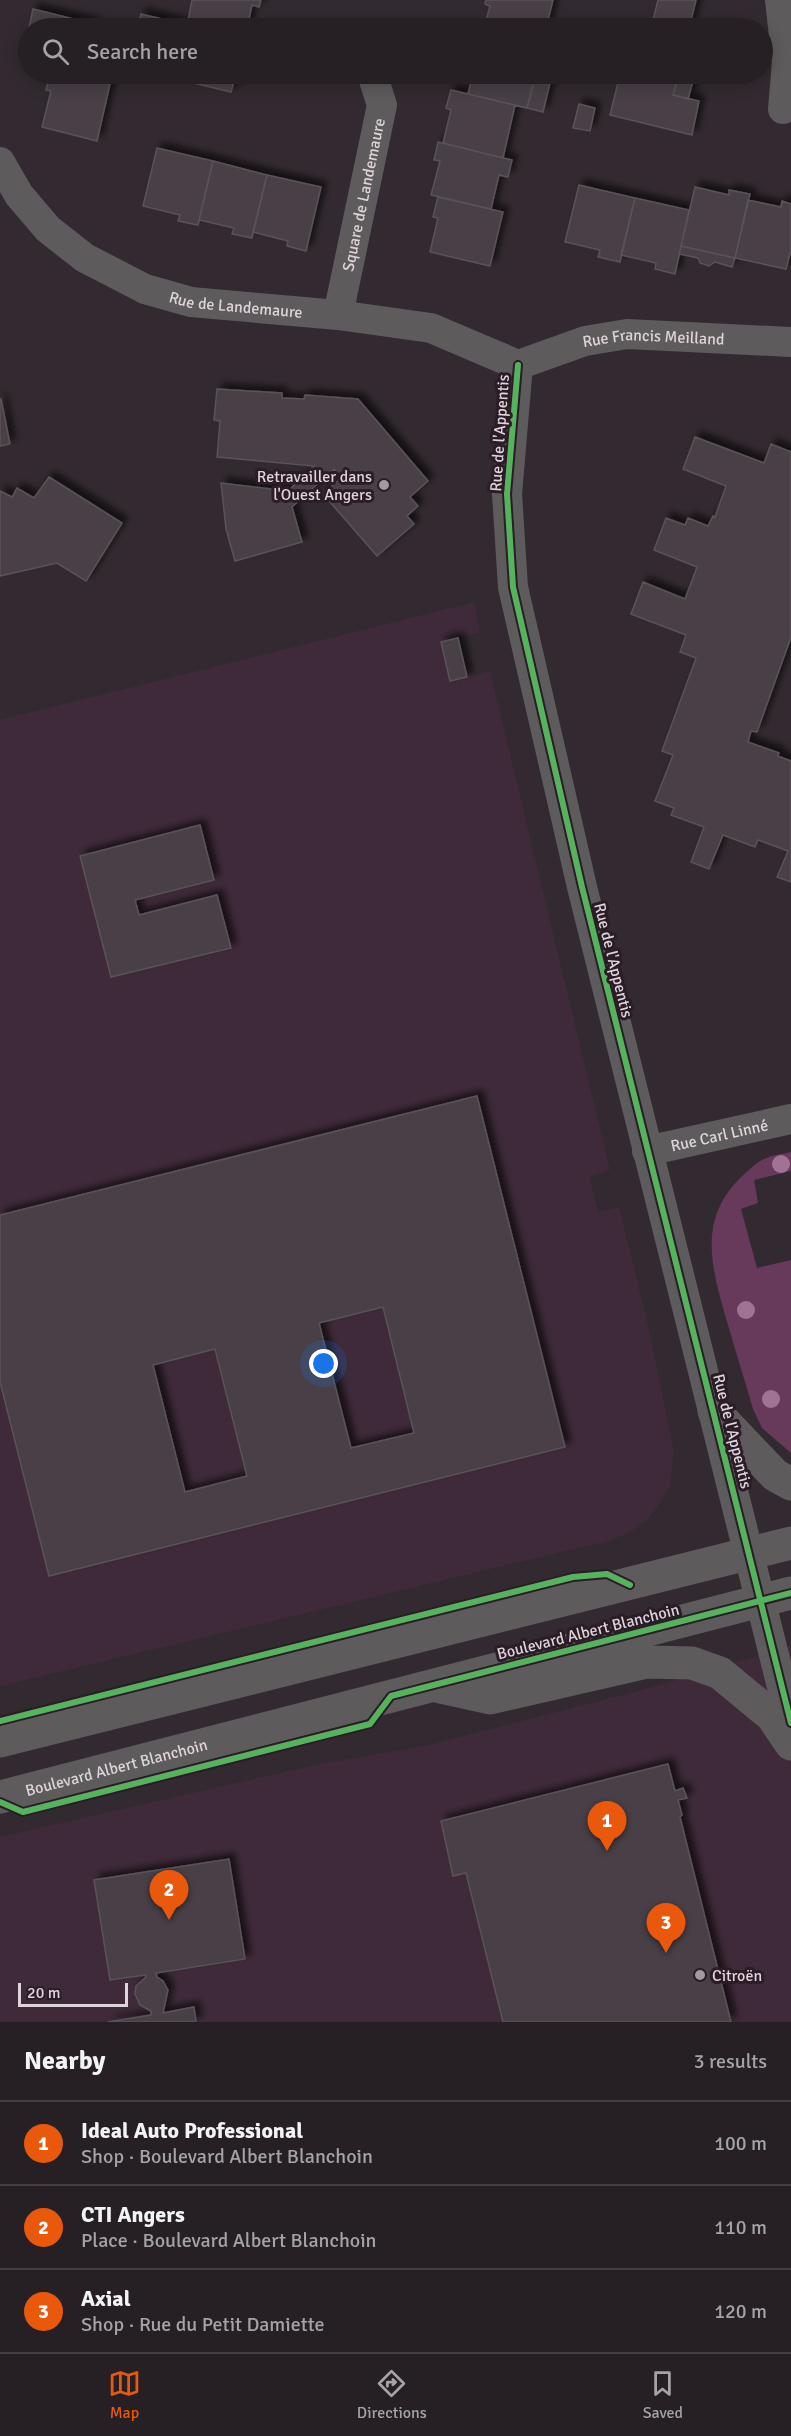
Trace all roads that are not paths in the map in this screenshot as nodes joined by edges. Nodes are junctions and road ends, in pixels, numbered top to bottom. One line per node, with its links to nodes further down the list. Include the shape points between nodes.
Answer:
1 (780, 0): 3 (street, via 787,62)
2 (375, 84): 5 (street, Square de Landemaure, via 381,105)
3 (783, 109)
4 (0, 162): 5 (street, Rue de Landemaure, via 19,195 48,229 95,265 145,290 191,302)
5 (338, 315): 7 (street, Rue de Landemaure, via 431,328)
6 (791, 342): 7 (street, Rue Francis Meilland, via 627,334 585,341)
7 (518, 365): 9 (street, Rue de l'Appentis, via 507,494 513,587)
8 (791, 1119): 9 (street, Rue Carl Linné)
9 (647, 1151): 10 (street, Rue de l'Appentis)
10 (714, 1411): 11 (street, via 775,1475); 13 (street, Rue de l'Appentis)
11 (791, 1484)
12 (791, 1543): 13 (street)
13 (748, 1555): 15 (street, Rue de l'Appentis); 18 (street)
14 (791, 1593): 15 (street, Boulevard Albert Blanchoin)
15 (759, 1601): 16 (street, Boulevard Albert Blanchoin); 17 (street, Rue de l'Appentis)
16 (432, 1685): 19 (street, via 490,1698 647,1662 692,1663 720,1673 771,1716); 20 (street, Boulevard Albert Blanchoin)
17 (791, 1723)
18 (1, 1742)
19 (791, 1744)
20 (0, 1797)

